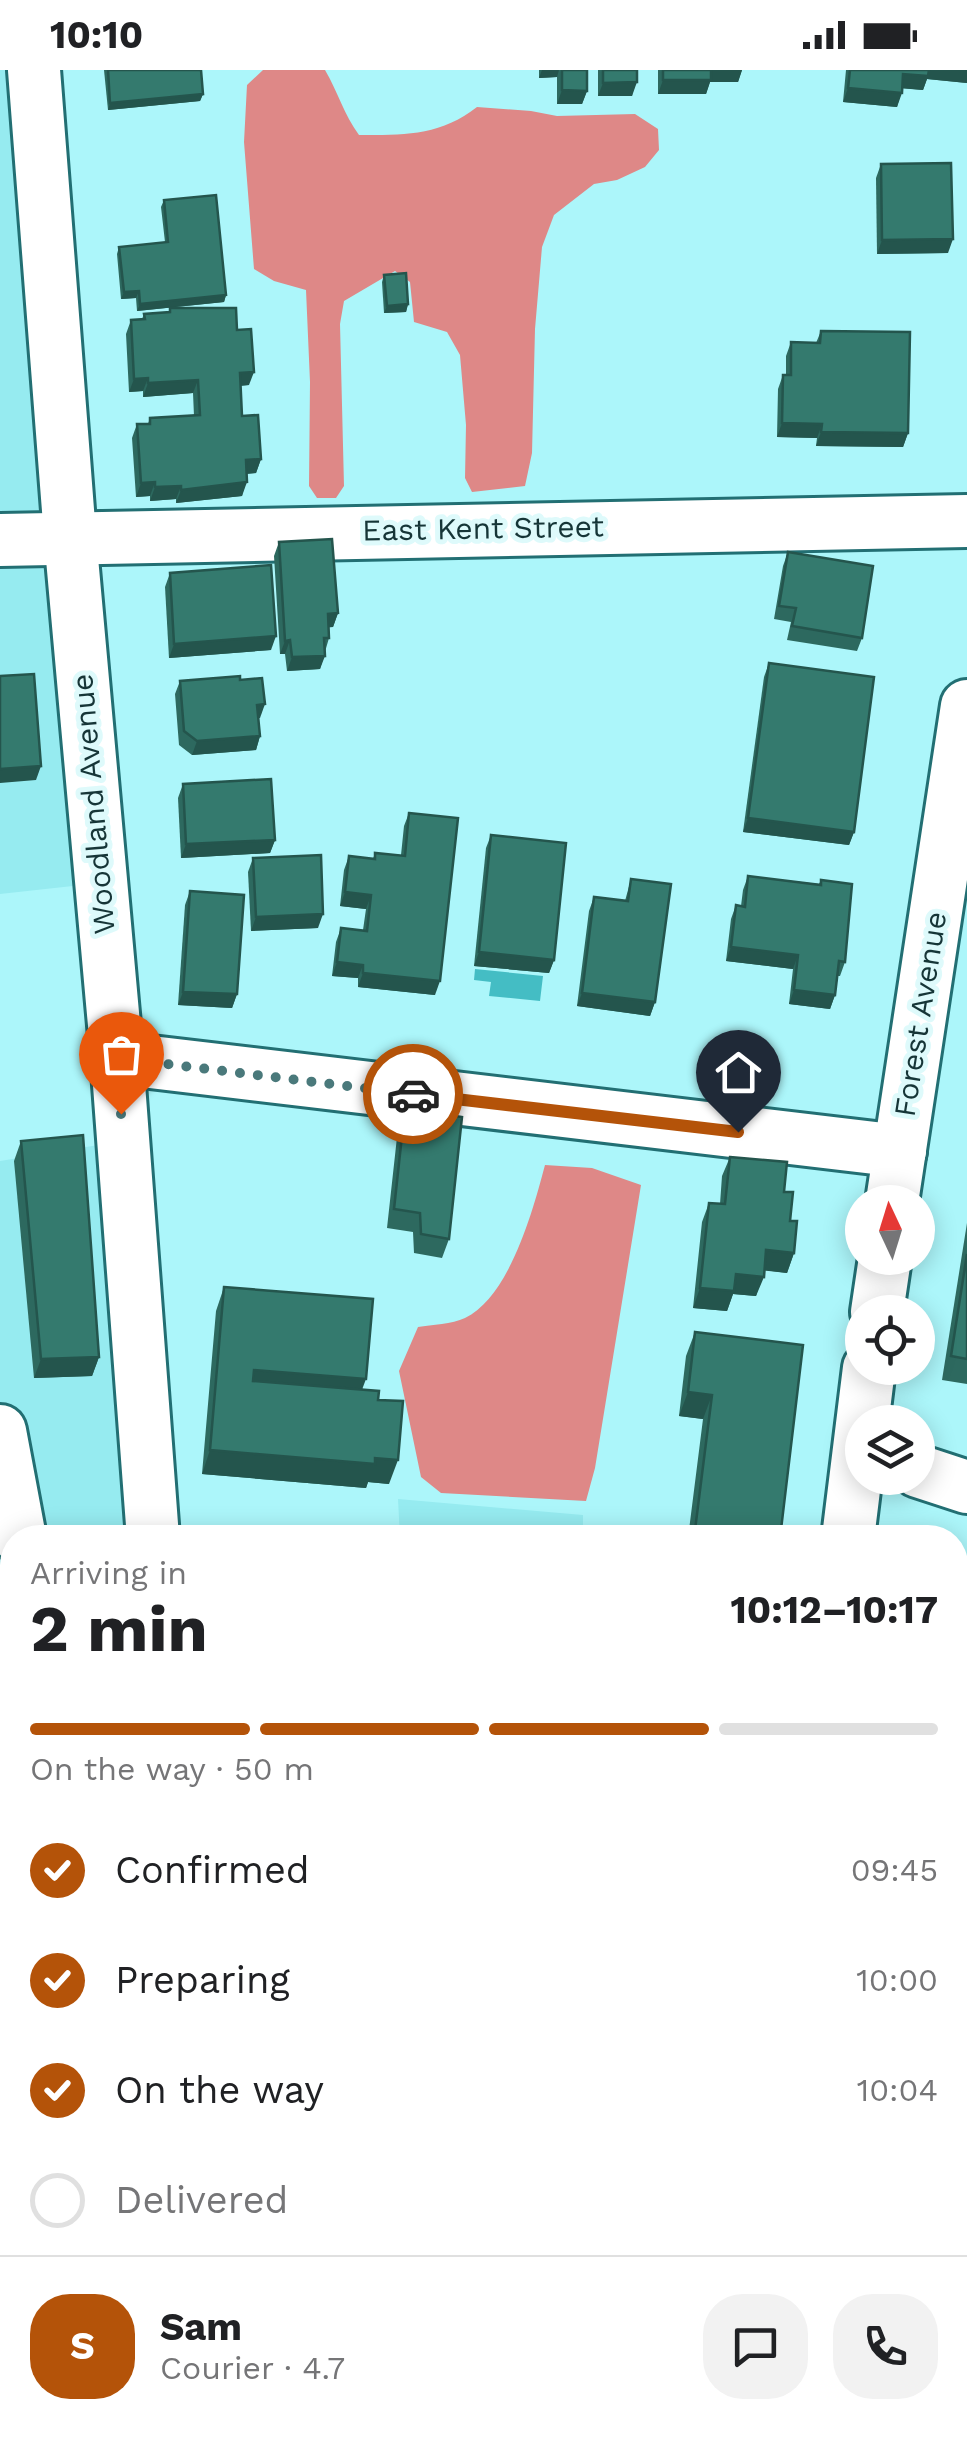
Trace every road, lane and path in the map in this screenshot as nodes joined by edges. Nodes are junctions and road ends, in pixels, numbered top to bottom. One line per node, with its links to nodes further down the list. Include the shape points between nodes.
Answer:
1 (34, 70): 3 (street, Woodland Avenue)
2 (967, 521): 3 (street, East Kent Street)
3 (70, 536): 4 (street, East Kent Street); 6 (street, Woodland Avenue)
4 (0, 540)
5 (967, 706): 7 (street, Forest Avenue)
6 (117, 1058): 7 (street); 14 (street, Woodland Avenue)
7 (900, 1151): 8 (street, Forest Avenue)
8 (895, 1185)
9 (0, 1432): 13 (street)
10 (935, 1477): 11 (street)
11 (967, 1487)
12 (854, 1495): 15 (street)
13 (12, 1516)
14 (152, 1525)
15 (850, 1525)

